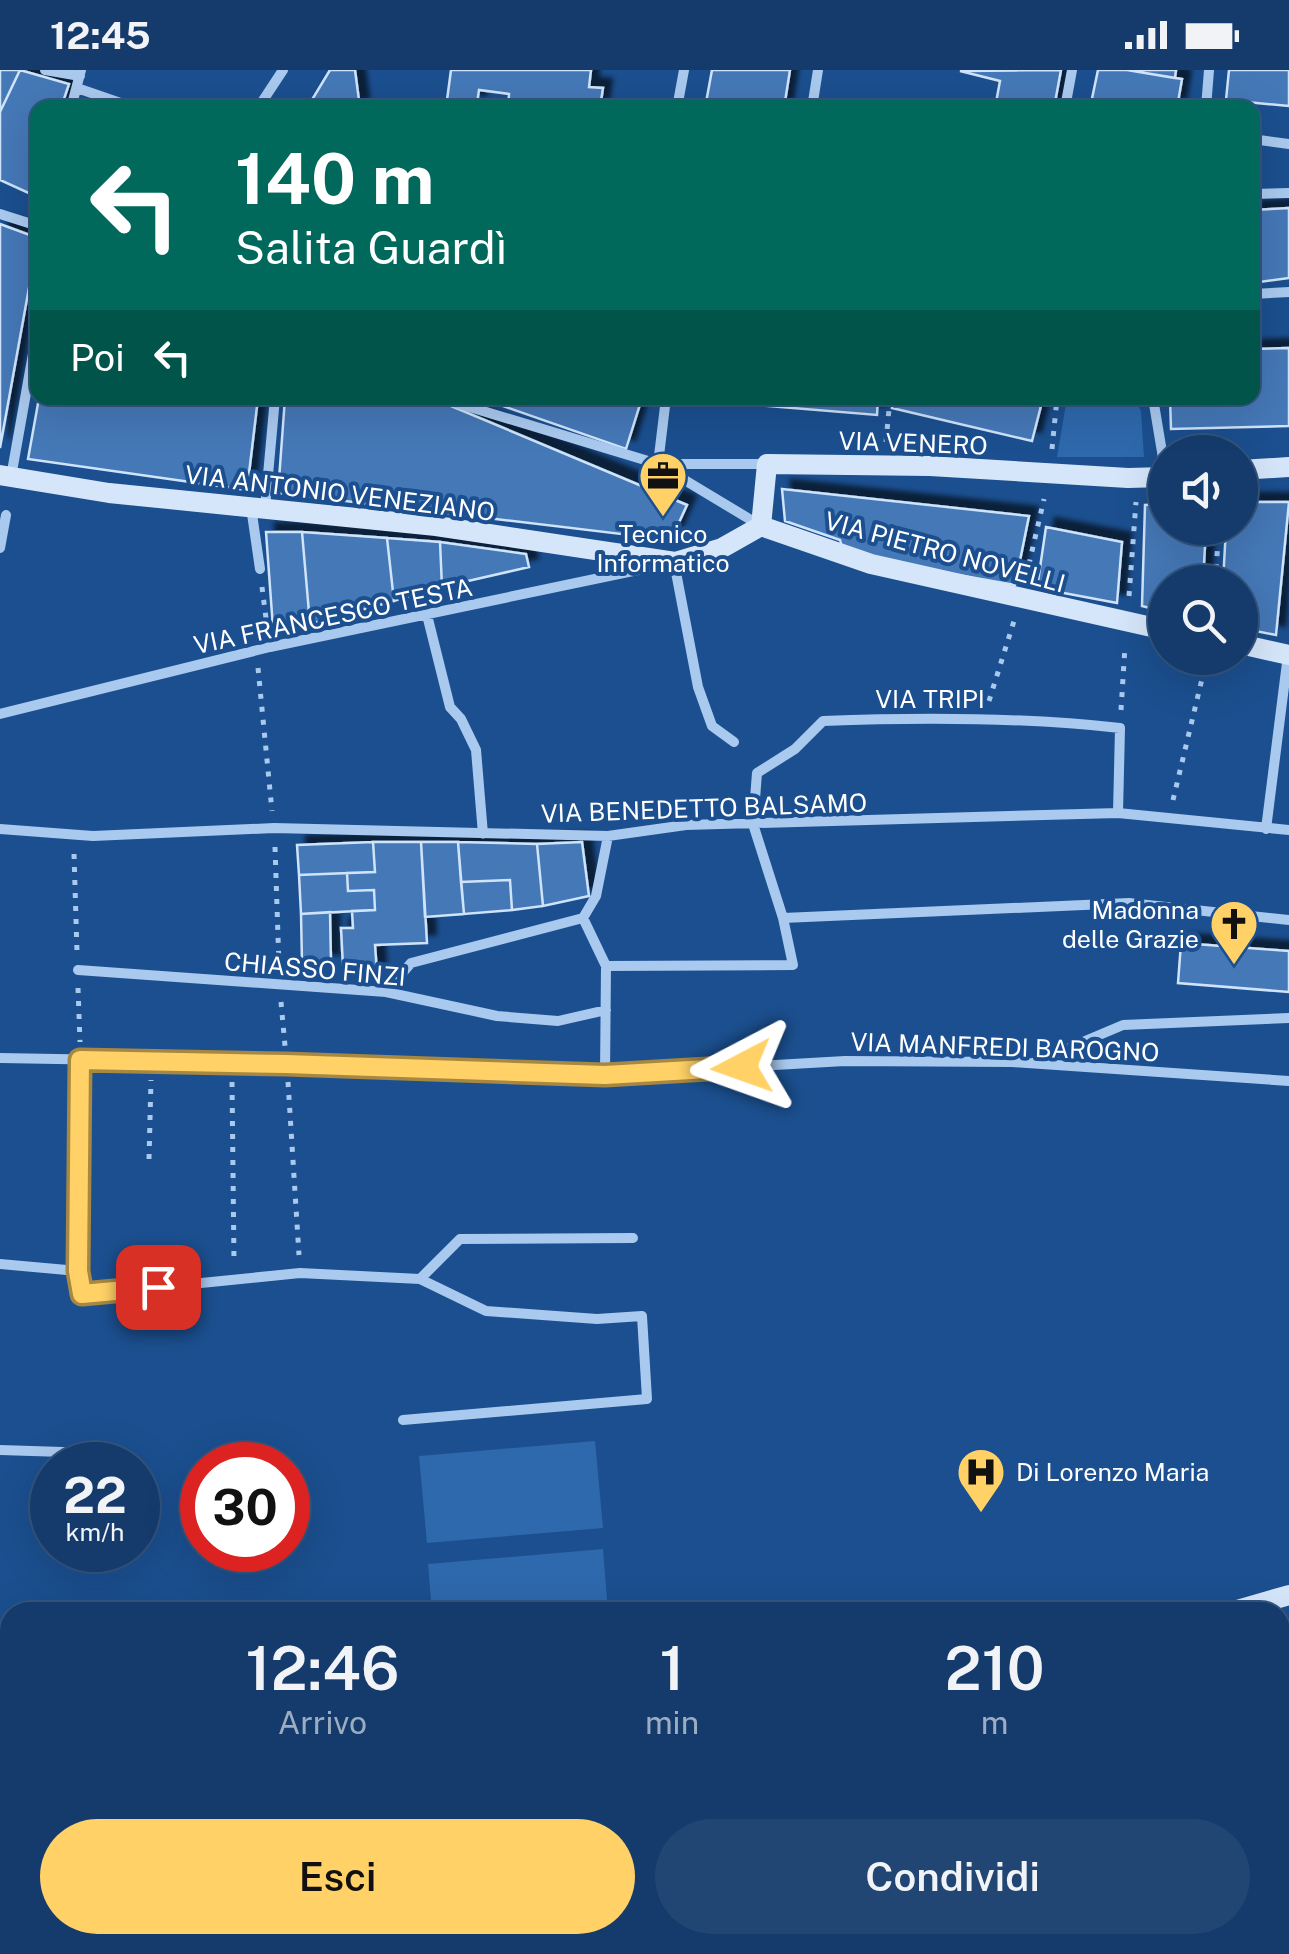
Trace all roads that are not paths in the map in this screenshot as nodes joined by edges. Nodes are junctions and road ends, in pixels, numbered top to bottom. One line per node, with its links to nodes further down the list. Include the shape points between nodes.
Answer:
1 (45, 70): 7 (street)
2 (283, 70): 9 (street)
3 (684, 70): 10 (street)
4 (818, 70): 11 (street)
5 (1072, 70): 12 (street)
6 (1209, 70): 13 (street)
7 (79, 78): 8 (street)
8 (120, 100)
9 (263, 100)
10 (678, 100)
11 (813, 100)
12 (1066, 100)
13 (1207, 100)
14 (1260, 140): 15 (street)
15 (1289, 144)
16 (1289, 193): 17 (street)
17 (1260, 194)
18 (0, 214): 19 (street)
19 (30, 223)
20 (1289, 292): 21 (street)
21 (1260, 294)
22 (30, 364): 32 (street)
23 (274, 405): 34 (street)
24 (463, 405): 28 (street, VIA PIETRO NOVELLI)
25 (665, 405): 28 (street)
26 (1154, 405): 27 (street)
27 (1159, 435)
28 (658, 464): 29 (street, VIA VENERO); 36 (street, VIA PIETRO NOVELLI)
29 (767, 464): 33 (street, VIA VENERO); 36 (street)
30 (1289, 467): 31 (street)
31 (1258, 469)
32 (6, 476): 34 (street, VIA ANTONIO VENEZIANO)
33 (1148, 477)
34 (258, 507): 38 (street, VIA ANTONIO VENEZIANO); 39 (street)
35 (6, 515): 37 (street)
36 (761, 526): 38 (street, via 722,548); 41 (street, VIA PIETRO NOVELLI, via 871,564)
37 (0, 548)
38 (675, 562): 40 (street, VIA FRANCESCO TESTA); 45 (street, via 698,687 712,726)
39 (260, 569)
40 (427, 615): 44 (street, VIA FRANCESCO TESTA); 51 (street, via 450,707 476,750)
41 (1148, 626)
42 (1258, 648): 43 (street)
43 (1288, 655): 49 (street)
44 (0, 714)
45 (734, 742)
46 (1118, 813): 47 (street, VIA BENEDETTO BALSAMO); 47 (street, VIA TRIPI, via 1120,728 896,718 823,721 757,773); 49 (street, VIA BENEDETTO BALSAMO)
47 (753, 824): 52 (street, VIA BENEDETTO BALSAMO); 54 (street)
48 (0, 829): 51 (street, VIA BENEDETTO BALSAMO, via 92,836 274,828)
49 (1266, 829): 50 (street, VIA BENEDETTO BALSAMO)
50 (1289, 830)
51 (483, 834): 52 (street, VIA BENEDETTO BALSAMO)
52 (608, 836): 53 (street, via 596,896)
53 (583, 918): 56 (street); 58 (street, via 411,964)
54 (783, 918): 55 (street, via 1129,902); 56 (street, via 793,965)
55 (1289, 920)
56 (606, 966): 59 (street)
57 (78, 970): 58 (street, CHIASSO FINZI)
58 (386, 992): 59 (street, CHIASSO FINZI, via 497,1016 558,1021)
59 (606, 1010): 64 (street)
60 (1289, 1018): 63 (street, via 1123,1025)
61 (0, 1058): 62 (street, VIA MANFREDI BAROGNO)
62 (80, 1060): 64 (street, VIA MANFREDI BAROGNO); 68 (street)
63 (1032, 1064): 64 (street, VIA MANFREDI BAROGNO, via 845,1061); 65 (street, VIA MANFREDI BAROGNO)
64 (605, 1075)
65 (1289, 1082)
66 (632, 1238): 69 (street, via 460,1239)
67 (0, 1264): 68 (street)
68 (78, 1271): 69 (street, via 82,1294 300,1273)
69 (420, 1279): 70 (street, via 486,1311 642,1316 647,1398)
70 (403, 1420)
71 (0, 1450): 72 (street)
72 (30, 1451)
73 (1289, 1595): 74 (street)
74 (1265, 1602)

